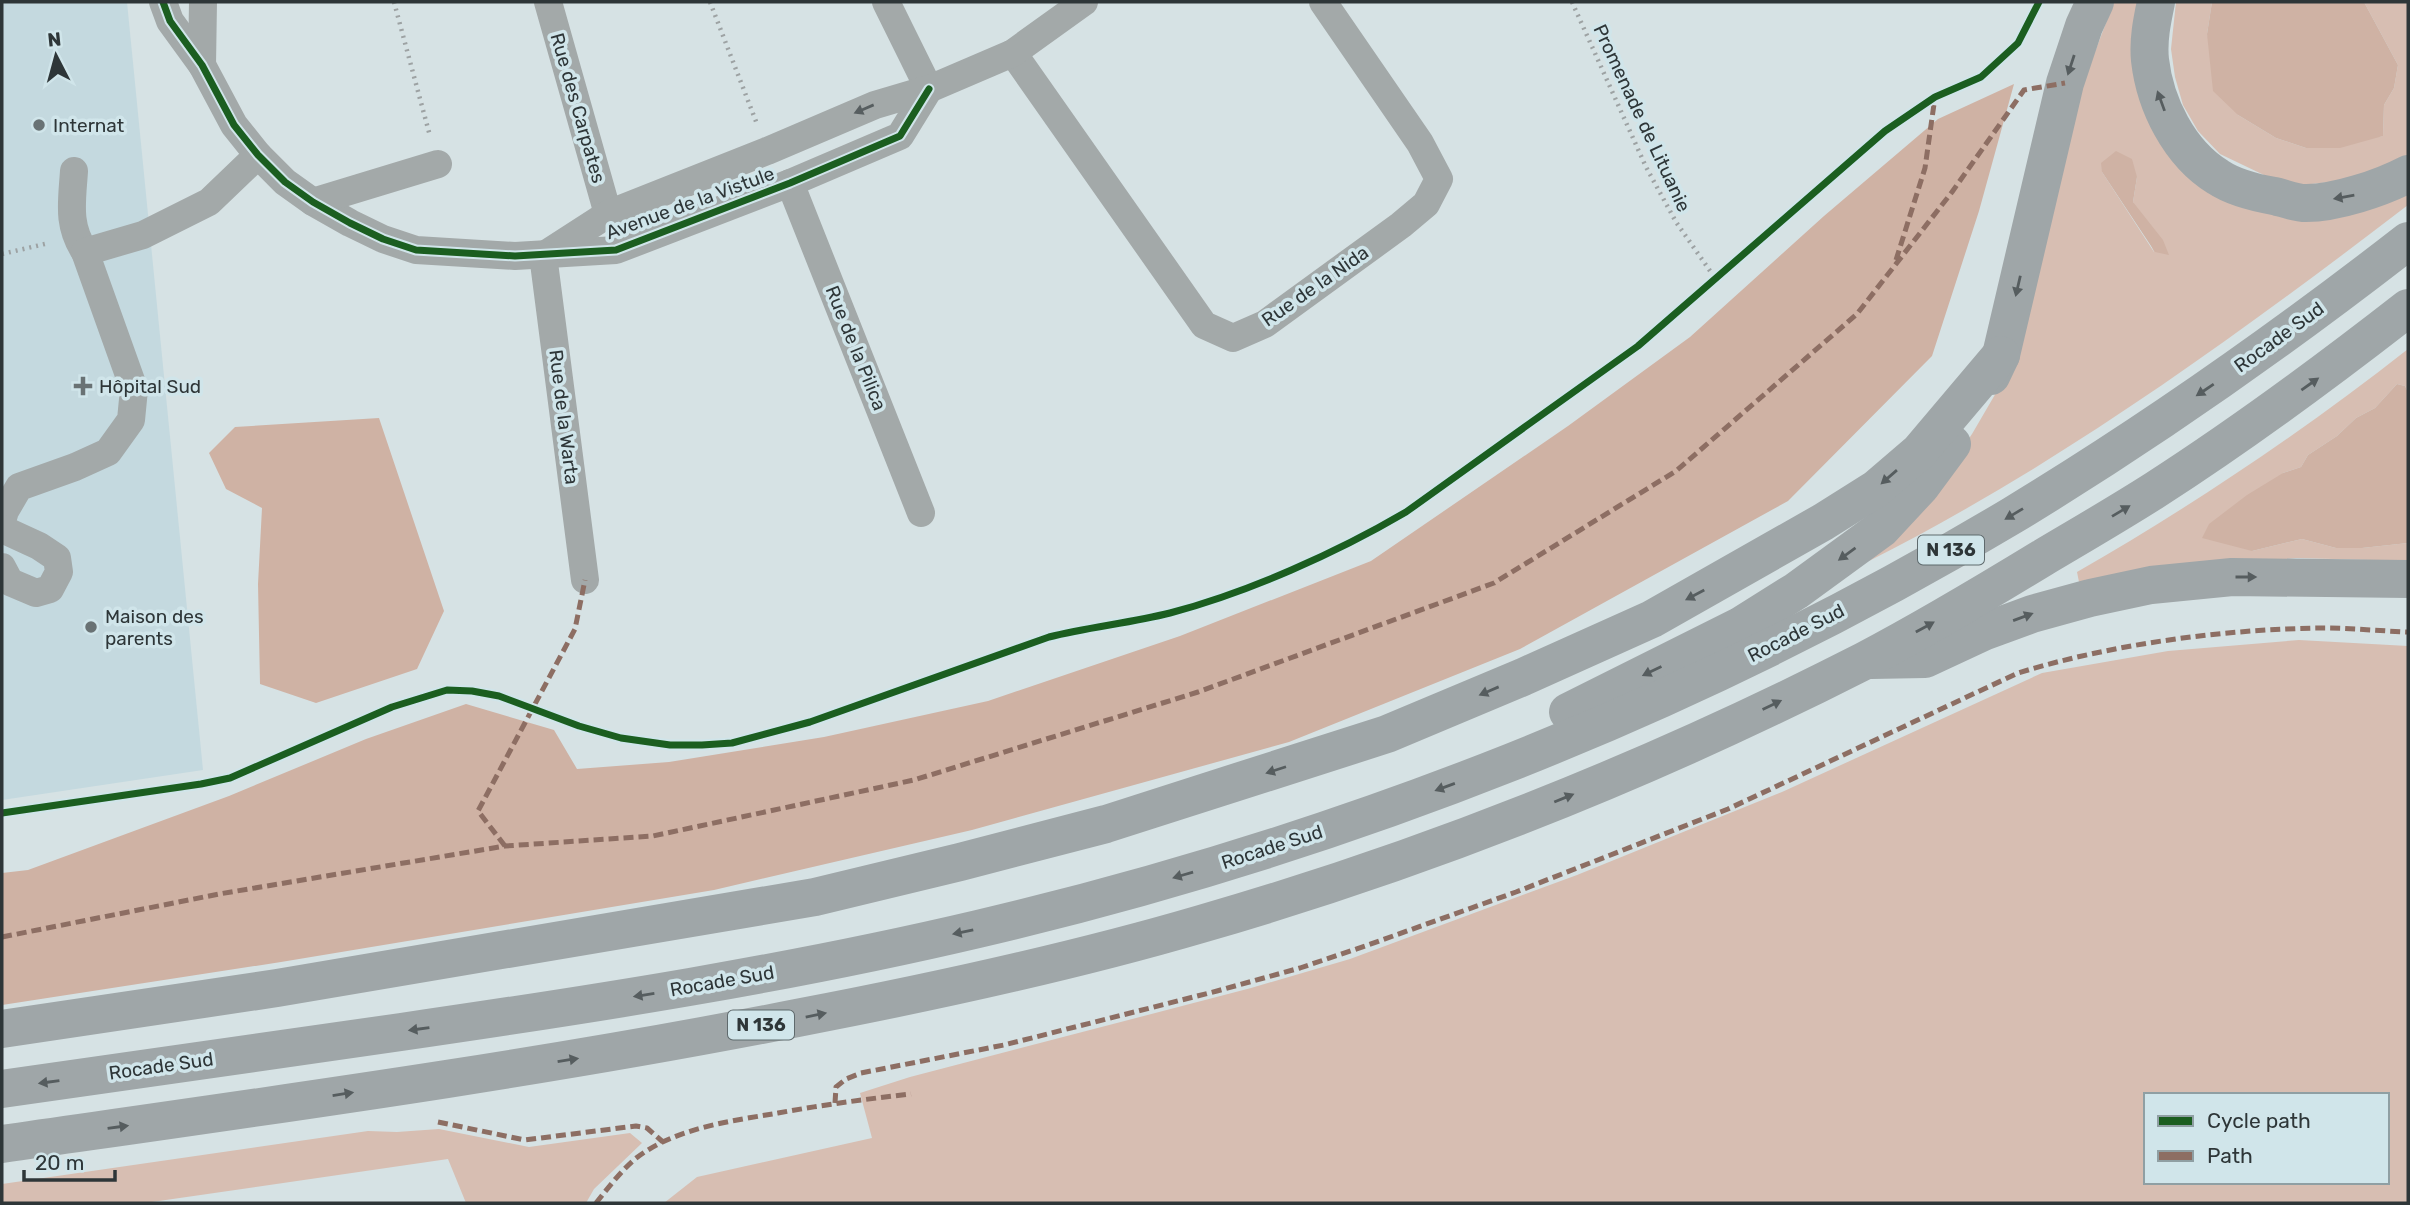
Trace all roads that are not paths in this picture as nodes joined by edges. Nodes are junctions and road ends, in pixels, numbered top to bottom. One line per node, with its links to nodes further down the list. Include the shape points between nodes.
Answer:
1 (163, 2): 10 (street, Avenue de la Vistule, via 170,22)
2 (203, 2): 10 (street, Avenue de la Vistule)
3 (548, 2): 18 (street, Rue des Carpates)
4 (886, 2): 11 (street)
5 (1084, 2): 9 (street, Avenue de la Vistule)
6 (1324, 2): 9 (street, Rue de la Nida, via 1420,143 1439,179 1426,204 1401,225 1265,324 1233,338 1204,325)
7 (2095, 2): 23 (highway, one-way to 23, via 2065,83)
8 (2156, 2): 15 (highway, one-way to 8, via 2353,196 2305,203 2219,178 2181,141 2161,103 2150,59)
9 (1013, 52): 11 (street, Avenue de la Vistule)
10 (202, 65): 12 (street, Avenue de la Vistule, via 234,125)
11 (929, 89): 16 (street, Avenue de la Vistule, via 900,136); 18 (street, Avenue de la Vistule, one-way to 18, via 875,104)
12 (258, 155): 17 (street, Avenue de la Vistule); 20 (street, via 209,202 143,235)
13 (438, 164): 17 (street)
14 (74, 171): 20 (street, via 72,214)
15 (2408, 174)
16 (790, 183): 21 (street, Avenue de la Vistule, via 616,250); 24 (street, Rue de la Pilica)
17 (313, 202): 21 (street, Avenue de la Vistule, via 383,239 416,250)
18 (608, 214): 21 (street, Avenue de la Vistule)
19 (2408, 241): 31 (highway, Rocade Sud / N 136, one-way to 31, via 2253,358 2012,516 1754,655)
20 (80, 245): 25 (street, via 134,389 131,420 108,452 19,486)
21 (544, 255): 29 (street, Rue de la Warta)
22 (2408, 309): 30 (highway, N 136, one-way to 22, via 2155,490 2316,380)
23 (2001, 355): 31 (highway, one-way to 31, via 1957,438 1881,529 1740,625 1549,721); 32 (highway, one-way to 32, via 1919,452 1877,488 1823,522 1652,619 1387,734 1106,824 815,897)
24 (921, 513)
25 (2, 521)
26 (2, 528): 27 (street, via 57,558 60,572 50,589 36,593 10,582)
27 (2, 567)
28 (2408, 579): 30 (highway, one-way to 28, via 1925,659 2032,614 2151,585 2232,577)
29 (585, 580)
30 (1866, 660): 34 (highway, N 136, one-way to 30, via 603,1054 922,993 1104,951 1293,897 1489,828 1681,749)
31 (1509, 763): 33 (highway, Rocade Sud / N 136, one-way to 33, via 1216,866 1003,923 832,961 513,1016)
32 (2, 1029)
33 (2, 1088)
34 (2, 1144)

